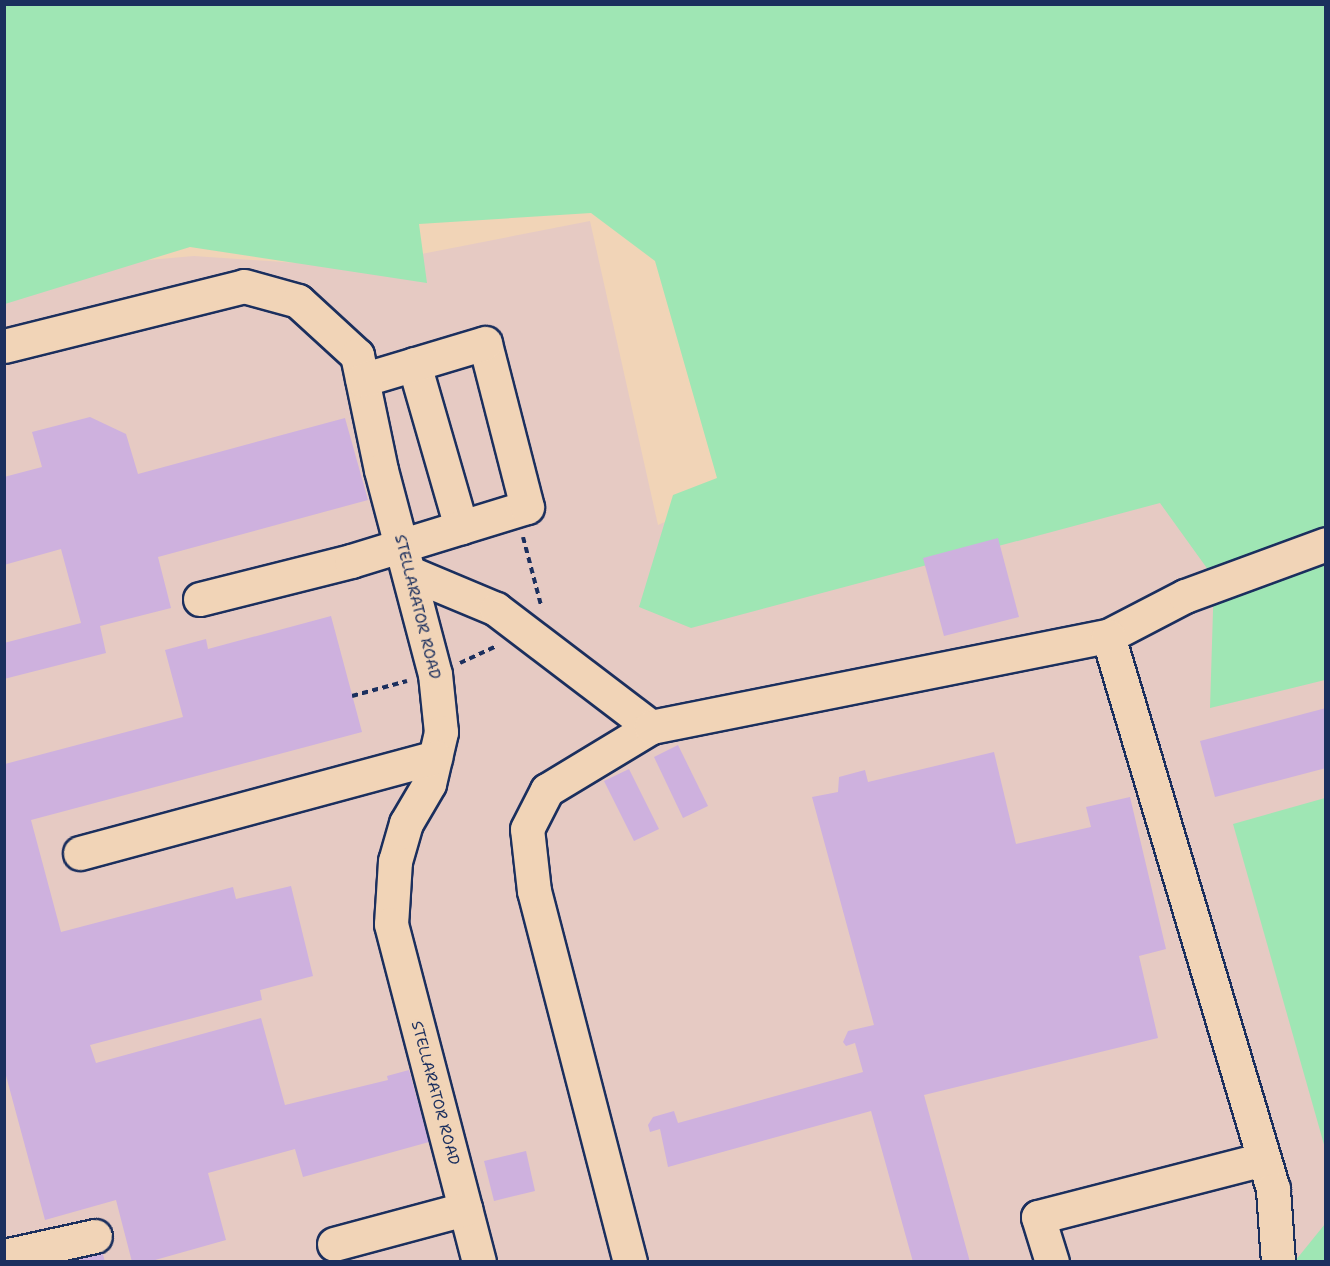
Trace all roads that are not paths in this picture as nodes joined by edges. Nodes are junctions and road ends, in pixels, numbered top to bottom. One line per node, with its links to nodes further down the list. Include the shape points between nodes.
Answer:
1 (4, 346): 3 (lane, STELLARATOR ROAD, via 244,286 298,301 357,355)
2 (414, 364): 3 (lane); 4 (lane); 4 (lane, via 486,343 526,507)
3 (362, 380): 6 (lane, STELLARATOR ROAD)
4 (461, 526): 6 (lane)
5 (1326, 544): 8 (lane, via 1185,596)
6 (406, 558): 7 (lane, via 351,561); 9 (lane, via 496,609); 10 (lane, STELLARATOR ROAD, via 435,674 441,732)
7 (200, 599)
8 (1108, 636): 9 (lane); 12 (lane)
9 (651, 727): 18 (lane, via 547,790 527,829 534,891)
10 (435, 757): 11 (lane, via 332,788 298,791); 13 (lane, STELLARATOR ROAD, via 429,784 406,823 395,861 391,924)
11 (80, 853)
12 (1264, 1160): 19 (lane, via 1038,1217); 20 (lane, via 1273,1189)
13 (465, 1209): 15 (lane); 17 (lane, STELLARATOR ROAD)
14 (95, 1236): 16 (lane)
15 (334, 1244)
16 (4, 1256)
17 (479, 1262)
18 (630, 1262)
19 (1052, 1262)
20 (1278, 1262)

